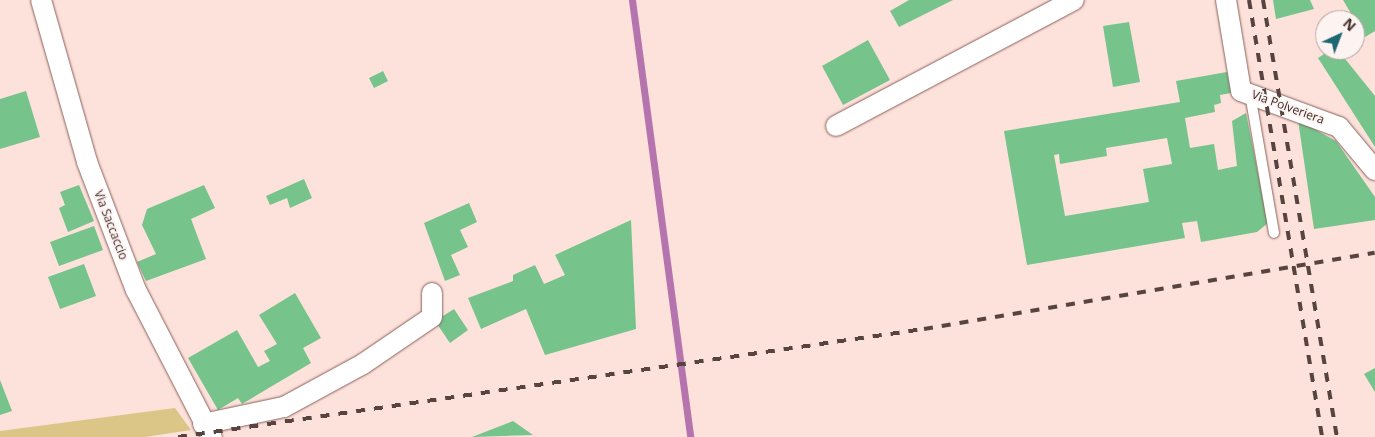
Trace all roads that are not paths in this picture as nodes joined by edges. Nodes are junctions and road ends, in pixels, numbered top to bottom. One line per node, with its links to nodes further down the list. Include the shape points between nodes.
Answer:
1 (41, 0): 9 (street, Via Saccaccio, via 109,221 136,290)
2 (1074, 0): 5 (street)
3 (1226, 0): 4 (street, Via Polveriera, via 1241,91)
4 (1250, 94): 6 (street, Via Polveriera, via 1339,127); 7 (lane)
5 (836, 126)
6 (1375, 170)
7 (1274, 233)
8 (432, 293): 9 (street, via 432,318 363,364 284,407)
9 (207, 431)

